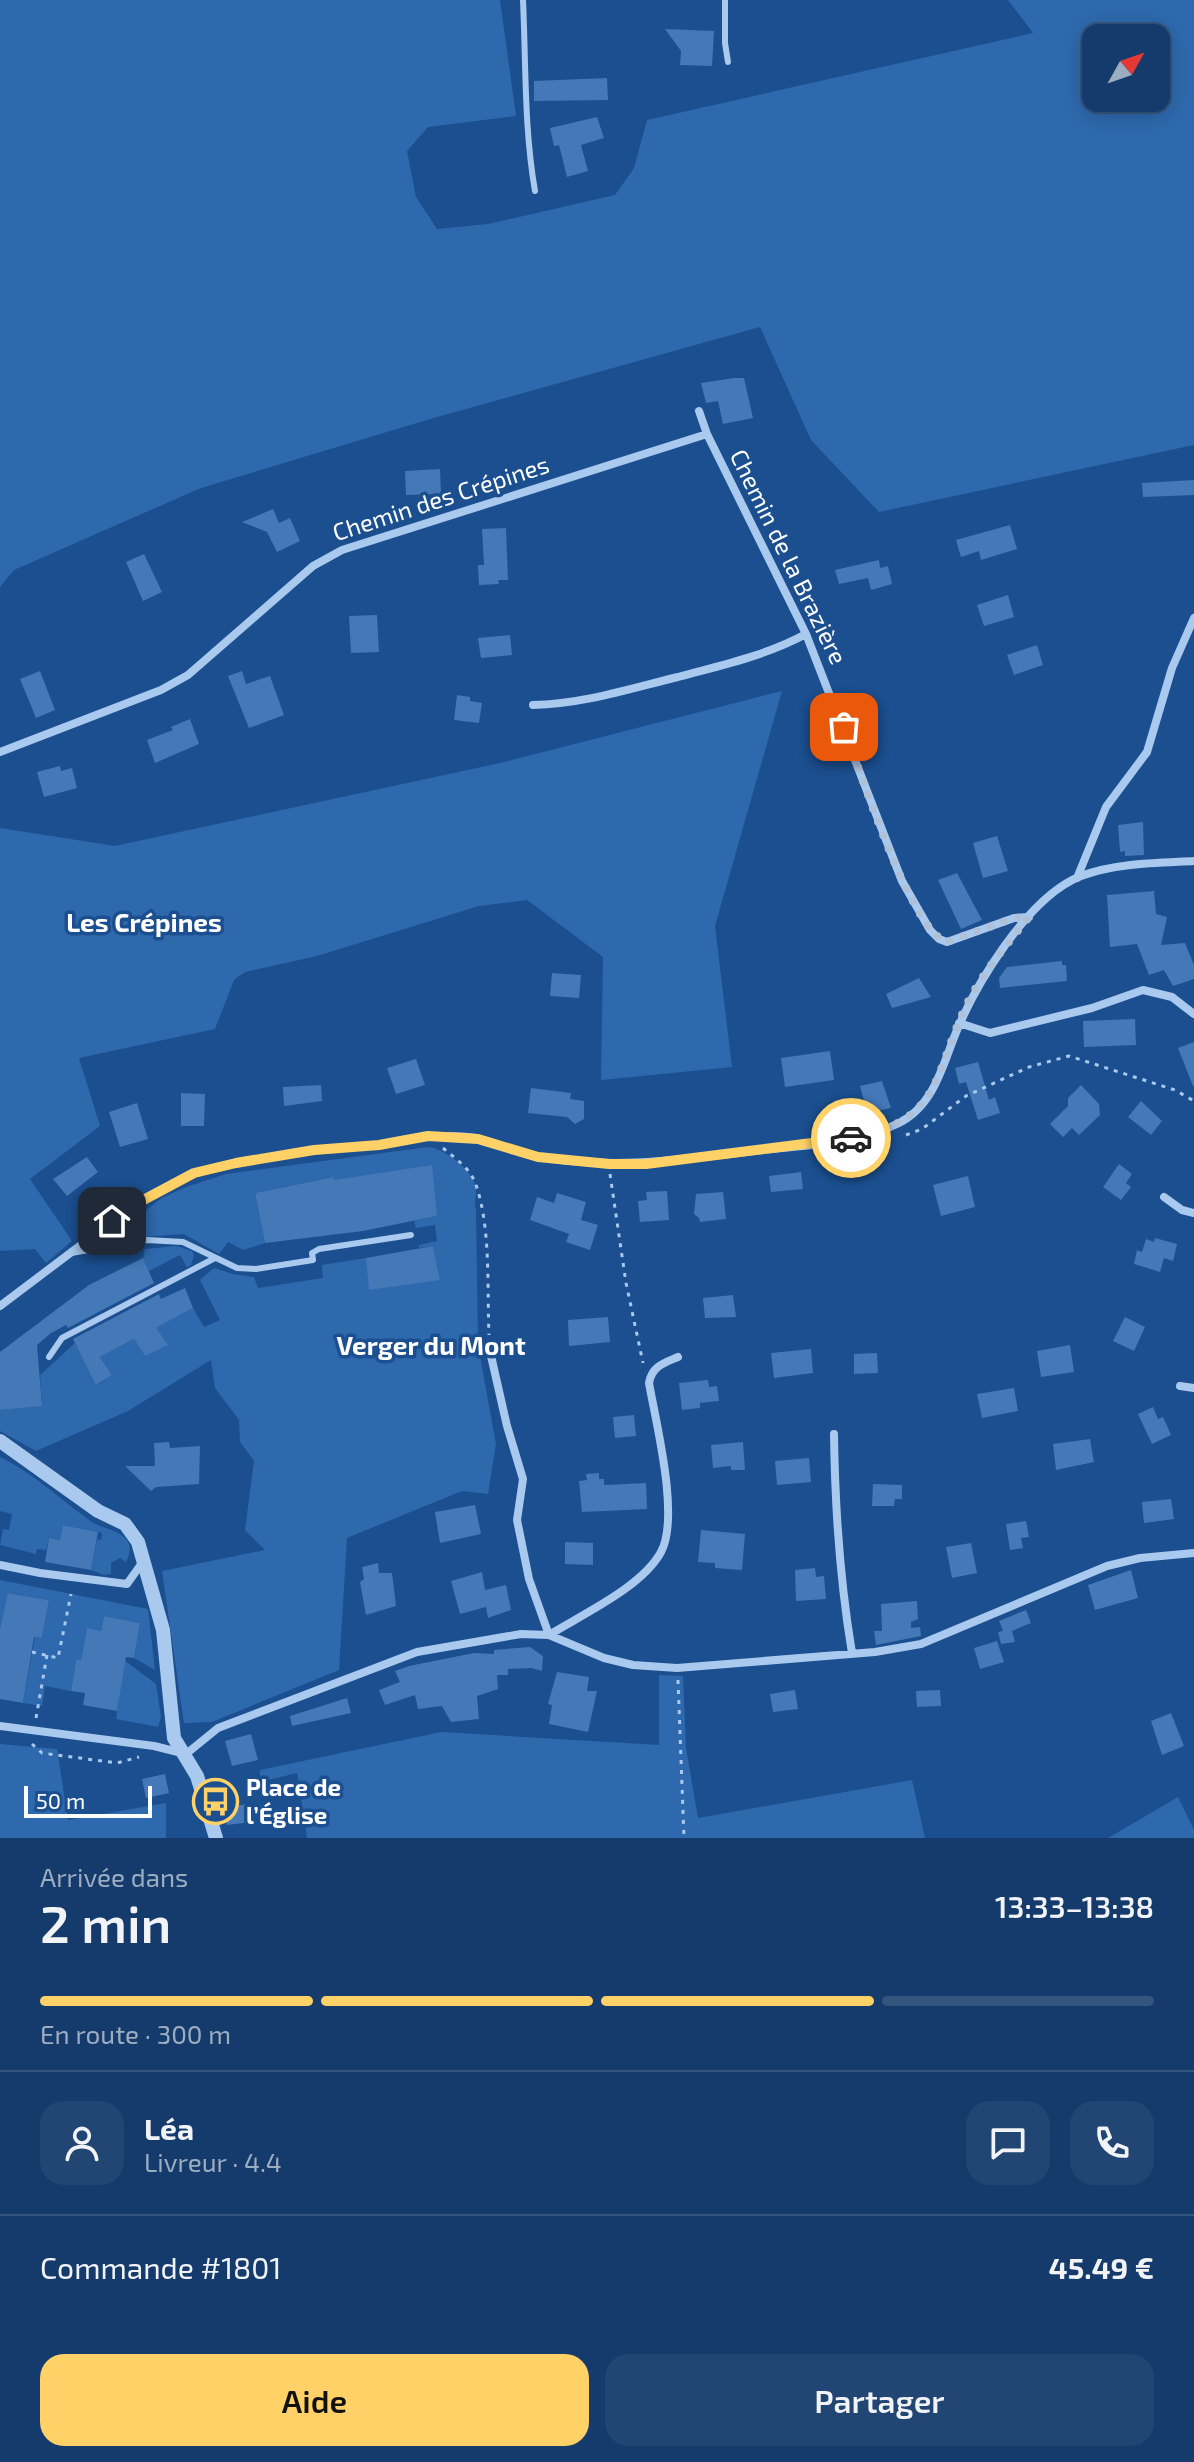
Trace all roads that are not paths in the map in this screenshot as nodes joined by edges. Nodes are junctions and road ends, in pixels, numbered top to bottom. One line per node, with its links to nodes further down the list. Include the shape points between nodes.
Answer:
1 (523, 0): 4 (lane, via 526,125)
2 (725, 0): 3 (lane)
3 (728, 62)
4 (535, 191)
5 (699, 411): 6 (street, Chemin de la Brazière)
6 (707, 434): 8 (street, Chemin de la Brazière); 10 (street, Chemin des Crépines, via 342,550 313,566 188,675)
7 (1194, 618): 12 (street, via 1172,668 1147,752 1106,807)
8 (806, 634): 9 (street, via 765,653 613,695); 13 (street, Chemin de la Brazière, via 902,881 930,930 947,942)
9 (533, 705)
10 (0, 752)
11 (1194, 861): 12 (street, via 1138,864)
12 (1077, 878): 13 (street, via 1053,892)
13 (1029, 917): 15 (street, via 987,970)
14 (1194, 1014): 15 (street, via 1172,997 1143,990 990,1033)
15 (959, 1023): 19 (street, via 929,1097 914,1115 862,1136 646,1164 538,1157 478,1139 428,1136 314,1150 194,1173 134,1205)
16 (1164, 1197): 17 (street)
17 (1194, 1213)
18 (411, 1235): 20 (lane, via 319,1249 312,1253 313,1260 256,1269)
19 (68, 1254): 20 (lane, via 147,1240 183,1242); 21 (street)
20 (215, 1258): 23 (lane, via 62,1338)
21 (0, 1306)
22 (489, 1347): 32 (street, via 523,1479 517,1520 529,1579)
23 (49, 1357)
24 (678, 1357): 32 (street, via 657,1366 649,1383 669,1510 661,1552 630,1585)
25 (1180, 1386): 26 (street)
26 (1194, 1388)
27 (834, 1434): 33 (street, via 843,1602)
28 (0, 1441): 30 (street, via 98,1511 125,1524 138,1542)
29 (1194, 1553): 33 (street, via 1107,1566 921,1644)
30 (142, 1563): 31 (street, via 127,1584); 35 (street, via 163,1630 174,1738)
31 (0, 1565)
32 (549, 1635): 33 (street, via 604,1658 677,1668); 35 (street, via 521,1634 417,1652 218,1728)
33 (852, 1653)
34 (0, 1726): 35 (street)
35 (186, 1754): 36 (street)
36 (216, 1838)

